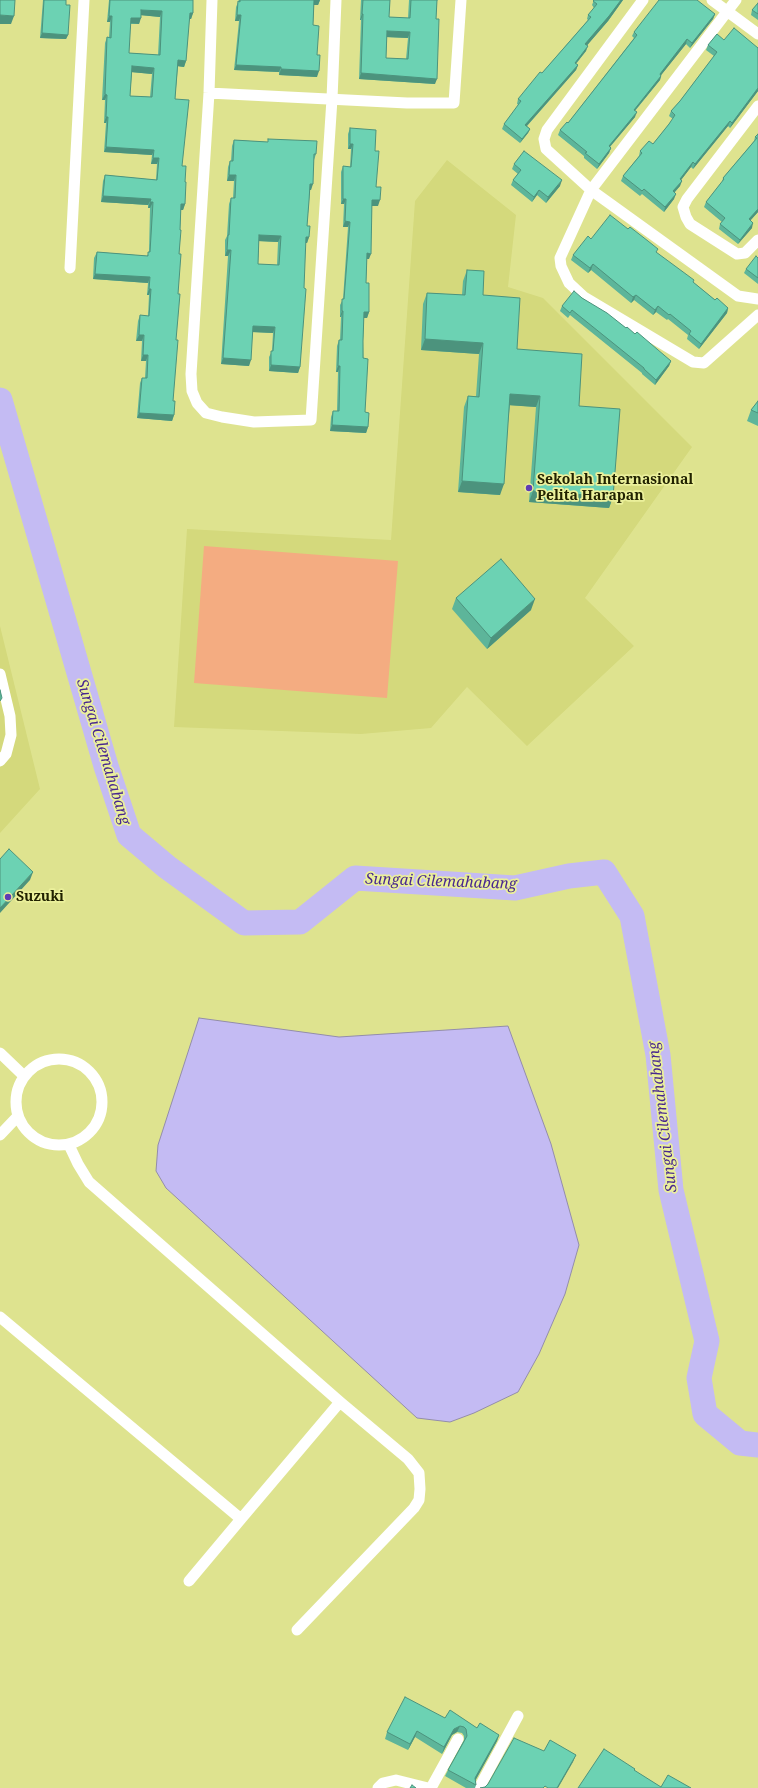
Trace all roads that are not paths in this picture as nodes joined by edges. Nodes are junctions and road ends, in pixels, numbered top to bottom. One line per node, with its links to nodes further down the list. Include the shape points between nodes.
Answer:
1 (84, 0): 15 (street)
2 (212, 0): 10 (street)
3 (336, 0): 11 (street)
4 (461, 0): 11 (street, via 454,103)
5 (643, 0): 13 (street, via 545,134 546,148)
6 (712, 0): 8 (street)
7 (736, 0): 8 (street)
8 (727, 12): 9 (street); 13 (street)
9 (758, 34)
10 (208, 93): 11 (street); 11 (street, via 192,391 197,403 206,413 254,422 311,420)
11 (332, 100)
12 (758, 106): 14 (street, via 687,199 684,207 690,224 736,254 745,253)
13 (591, 190): 16 (street, via 738,296); 17 (street, via 560,258 560,266 569,283 584,296 693,362 704,363)
14 (758, 240)
15 (70, 268)
16 (758, 299)
17 (758, 315)
18 (0, 674): 19 (street, via 10,716 11,735)
19 (2, 754)
20 (0, 1053): 21 (street)
21 (24, 1076): 22 (street, via 16,1095); 24 (street, via 35,1066 49,1060 64,1059 78,1063 95,1079 102,1100 100,1114 94,1128 83,1139)
22 (18, 1116): 23 (street); 24 (street, via 32,1137 44,1144)
23 (0, 1135)
24 (70, 1145): 26 (street, via 89,1182)
25 (0, 1317): 27 (street)
26 (340, 1402): 27 (street); 29 (street, via 415,1467 420,1483 419,1500 406,1519)
27 (241, 1519): 28 (street)
28 (190, 1581)
29 (297, 1630)
30 (518, 1716): 34 (street)
31 (458, 1739): 33 (street)
32 (378, 1788): 33 (street, via 383,1783 396,1780)
33 (430, 1788)
34 (479, 1788)

